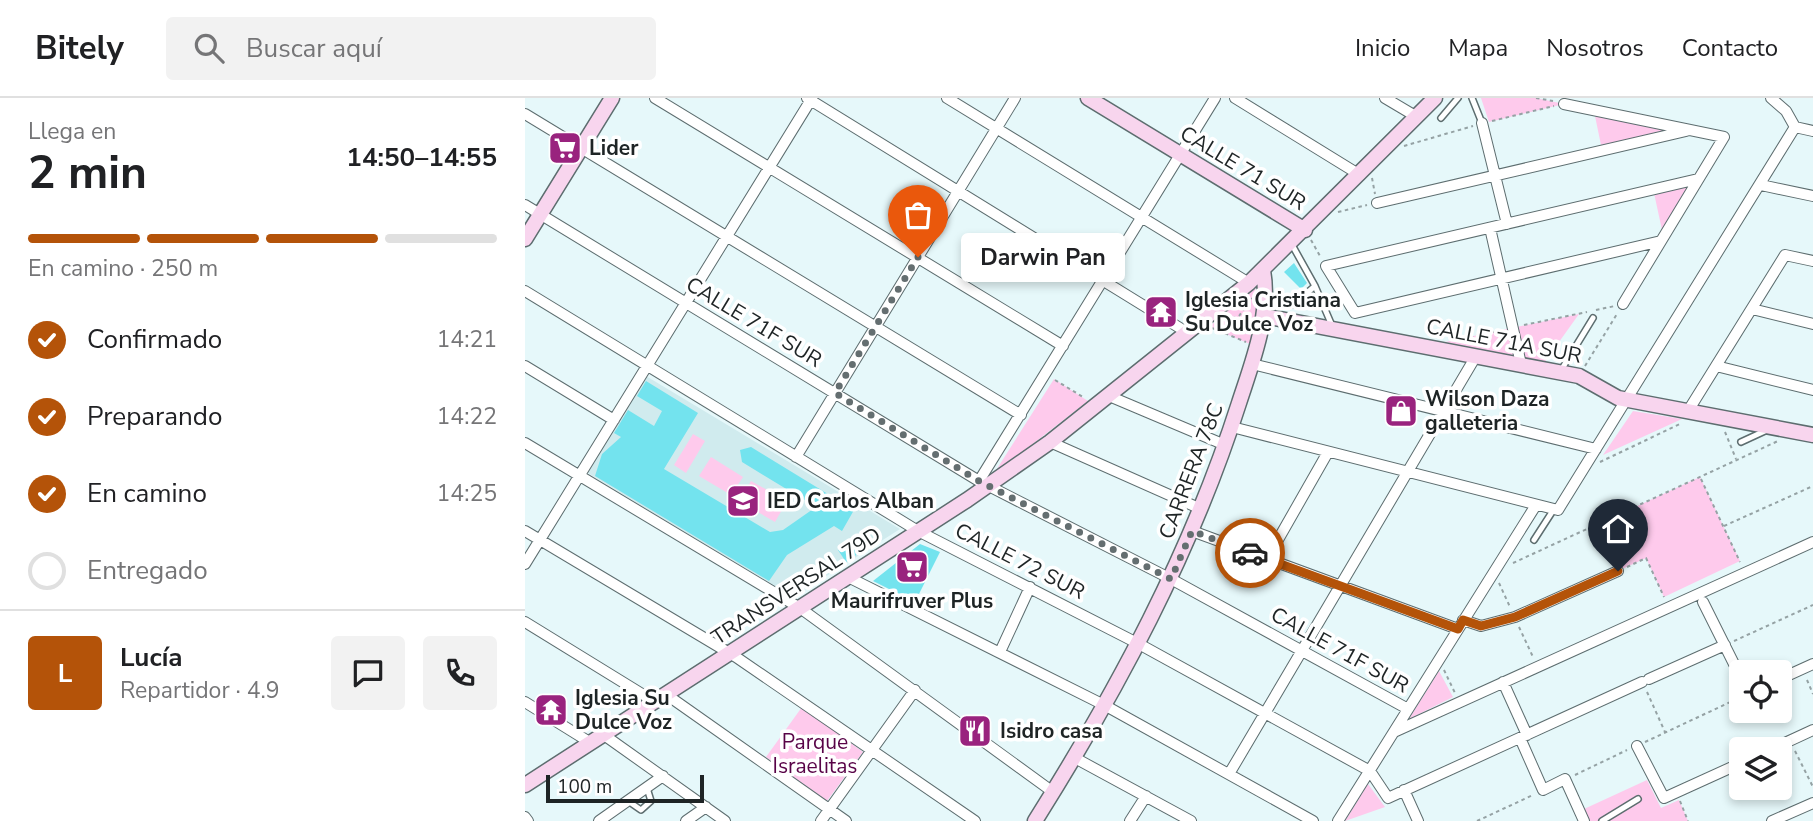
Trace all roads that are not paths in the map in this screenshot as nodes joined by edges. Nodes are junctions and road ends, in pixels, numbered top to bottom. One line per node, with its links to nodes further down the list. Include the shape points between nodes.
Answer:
1 (611, 98): 25 (street)
2 (655, 98): 27 (street)
3 (947, 98): 22 (street)
4 (1015, 98): 22 (street)
5 (1088, 98): 26 (street, CALLE 71 SUR)
6 (1215, 98): 26 (street)
7 (1235, 98): 28 (street)
8 (1385, 98): 18 (street)
9 (1435, 98): 18 (street, TRANSVERSAL 79D)
10 (1441, 98): 16 (lane)
11 (1458, 98): 16 (lane)
12 (1472, 98): 20 (lane)
13 (1771, 98): 21 (street)
14 (810, 99): 27 (street); 32 (street)
15 (1564, 104): 23 (street)
16 (1450, 107): 19 (lane)
17 (525, 114): 25 (street)
18 (1417, 117): 28 (street, TRANSVERSAL 79D)
19 (1441, 118)
20 (1482, 123): 29 (street)
21 (1795, 127): 24 (street); 31 (street)
22 (996, 128): 32 (street); 37 (street)
23 (1691, 130): 29 (street); 30 (street, via 1724,137)
24 (1813, 131)
25 (581, 148): 36 (street); 41 (street)
26 (1181, 154): 37 (street); 40 (street, CALLE 71 SUR)
27 (769, 167): 41 (street); 45 (street)
28 (1366, 175): 40 (street, TRANSVERSAL 79D)
29 (1495, 175): 34 (street); 38 (street)
30 (1698, 179): 38 (street); 43 (street)
31 (1761, 185): 33 (street); 74 (street)
32 (958, 191): 45 (street); 49 (street)
33 (1813, 196)
34 (1377, 203)
35 (525, 205): 36 (street, CALLE 71F SUR)
36 (540, 215): 42 (street); 54 (street, CALLE 71F SUR)
37 (1142, 218): 49 (street); 50 (street)
38 (1507, 224): 39 (street)
39 (1490, 228): 48 (street); 48 (street, via 1326,266 1355,313)
40 (1305, 230): 44 (street, TRANSVERSAL 79D)
41 (727, 236): 54 (street); 60 (street)
42 (525, 239)
43 (1661, 241): 48 (street); 55 (street)
44 (1290, 243): 47 (street, TRANSVERSAL 79D); 51 (lane)
45 (918, 257): 60 (street); 63 (street)
46 (1813, 261): 56 (street, via 1785,255)
47 (1264, 275): 50 (street, TRANSVERSAL 79D); 53 (street, CARRERA 78C)
48 (1501, 279): 66 (street)
49 (1103, 280): 62 (street); 63 (street)
50 (1248, 283): 62 (street, TRANSVERSAL 79D)
51 (1315, 286): 53 (lane, via 1293,305); 61 (lane)
52 (525, 291): 67 (street, CALLE 72 SUR)
53 (1267, 300): 57 (street, CARRERA 78C)
54 (686, 303): 67 (street); 72 (street, CALLE 71F SUR)
55 (1623, 304)
56 (1752, 309): 59 (street); 69 (street)
57 (1264, 316): 61 (street, CALLE 71A SUR); 65 (street, CARRERA 78C)
58 (1593, 318): 70 (lane)
59 (1813, 324)
60 (876, 327): 72 (street); 77 (street)
61 (1333, 329): 64 (street, CALLE 71A SUR)
62 (1188, 332): 73 (street, TRANSVERSAL 79D)
63 (1063, 346): 77 (street)
64 (1476, 356): 66 (street, CALLE 71A SUR); 75 (street)
65 (1252, 364): 75 (street); 79 (street, CARRERA 78C)
66 (1521, 364): 70 (street, CALLE 71A SUR)
67 (647, 365): 78 (street); 88 (street, CALLE 72 SUR)
68 (525, 366): 78 (street)
69 (1716, 366): 71 (street); 76 (street)
70 (1560, 372): 74 (street, CALLE 71A SUR, via 1579,376)
71 (1813, 390)
72 (835, 393): 88 (street); 91 (street, CALLE 71F SUR)
73 (1109, 396): 82 (street, TRANSVERSAL 79D); 85 (street)
74 (1626, 400): 76 (street, CALLE 71A SUR); 86 (street)
75 (1444, 412): 86 (street); 89 (street)
76 (1695, 413): 80 (street, CALLE 71A SUR)
77 (1021, 415): 91 (street)
78 (614, 420): 90 (street)
79 (1232, 427): 85 (street, CARRERA 78C); 87 (street)
80 (1773, 428): 81 (street, CALLE 71A SUR); 83 (lane)
81 (1806, 434)
82 (1050, 442): 91 (street, TRANSVERSAL 79D); 93 (street)
83 (1741, 442)
84 (525, 443): 90 (street)
85 (1225, 445): 93 (street, CARRERA 78C)
86 (1596, 449): 94 (street)
87 (1328, 452): 89 (street); 101 (street)
88 (796, 457): 96 (street, CALLE 72 SUR)
89 (1408, 472): 92 (street); 106 (street)
90 (579, 476): 98 (street); 109 (street)
91 (983, 483): 96 (street, TRANSVERSAL 79D); 105 (street, CALLE 71F SUR)
92 (1536, 505): 94 (street); 111 (street)
93 (1201, 509): 97 (street, CARRERA 78C)
94 (1557, 510): 99 (lane)
95 (525, 531): 98 (street)
96 (918, 531): 104 (street, TRANSVERSAL 79D); 107 (street, CALLE 72 SUR)
97 (1192, 531): 101 (street); 105 (street, CARRERA 78C)
98 (540, 540): 102 (street); 116 (street)
99 (1534, 540)
100 (1812, 543): 120 (street)
101 (1267, 559): 106 (street)
102 (525, 564)
103 (1618, 571): 111 (street, via 1515,617 1481,626)
104 (848, 577): 109 (street, TRANSVERSAL 79D); 115 (street)
105 (1171, 579): 112 (street, CARRERA 78C); 114 (street, CALLE 71F SUR)
106 (1340, 585): 111 (street); 114 (street)
107 (1030, 587): 112 (street, CALLE 72 SUR); 115 (street)
108 (1703, 602): 113 (street)
109 (800, 608): 116 (street, TRANSVERSAL 79D); 121 (street)
110 (525, 622): 122 (street)
111 (1461, 624): 125 (street)
112 (1139, 644): 124 (street, CARRERA 78C); 126 (street, CALLE 72 SUR)
113 (1725, 645): 117 (street); 130 (street)
114 (1301, 651): 125 (street, CALLE 71F SUR); 126 (street)
115 (1000, 652): 124 (street)
116 (731, 654): 122 (street, TRANSVERSAL 79D); 134 (street)
117 (1732, 660)
118 (1813, 664): 119 (street)
119 (1792, 674)
120 (1503, 682): 128 (street); 130 (street)
121 (915, 690): 134 (street); 142 (street)
122 (661, 698): 129 (street, TRANSVERSAL 79D); 147 (street)
123 (525, 702): 132 (street)
124 (1106, 706): 135 (street, CARRERA 78C); 138 (street)
125 (1408, 709): 128 (street)
126 (1264, 715): 137 (street, CALLE 72 SUR); 138 (street)
127 (1813, 730): 131 (street)
128 (1394, 732): 137 (street)
129 (604, 734): 132 (street, TRANSVERSAL 79D); 139 (street)
130 (1523, 736): 141 (street); 160 (street, via 1543,790 1565,779)
131 (1792, 740)
132 (591, 743): 140 (street, TRANSVERSAL 79D)
133 (1637, 746): 136 (street, via 1664,798)
134 (872, 749): 147 (street); 153 (street)
135 (1075, 758): 142 (street, CARRERA 78C); 143 (street)
136 (1729, 769)
137 (1370, 771): 141 (street, CALLE 72 SUR, via 1388,798); 158 (street)
138 (1229, 774): 157 (street)
139 (663, 776): 146 (street); 148 (street)
140 (525, 785)
141 (1404, 790): 159 (street)
142 (1053, 792): 154 (street, CARRERA 78C)
143 (1146, 796): 155 (street); 156 (street)
144 (1638, 799): 161 (lane)
145 (1813, 803): 162 (street)
146 (706, 807): 149 (street); 150 (street)
147 (829, 809): 151 (street); 152 (street)
148 (599, 821)
149 (686, 821)
150 (725, 821)
151 (821, 821)
152 (846, 821)
153 (975, 821)
154 (1035, 821)
155 (1131, 821)
156 (1191, 821)
157 (1313, 821)
158 (1338, 821)
159 (1418, 821)
160 (1584, 821)
161 (1602, 821)
162 (1772, 821)

